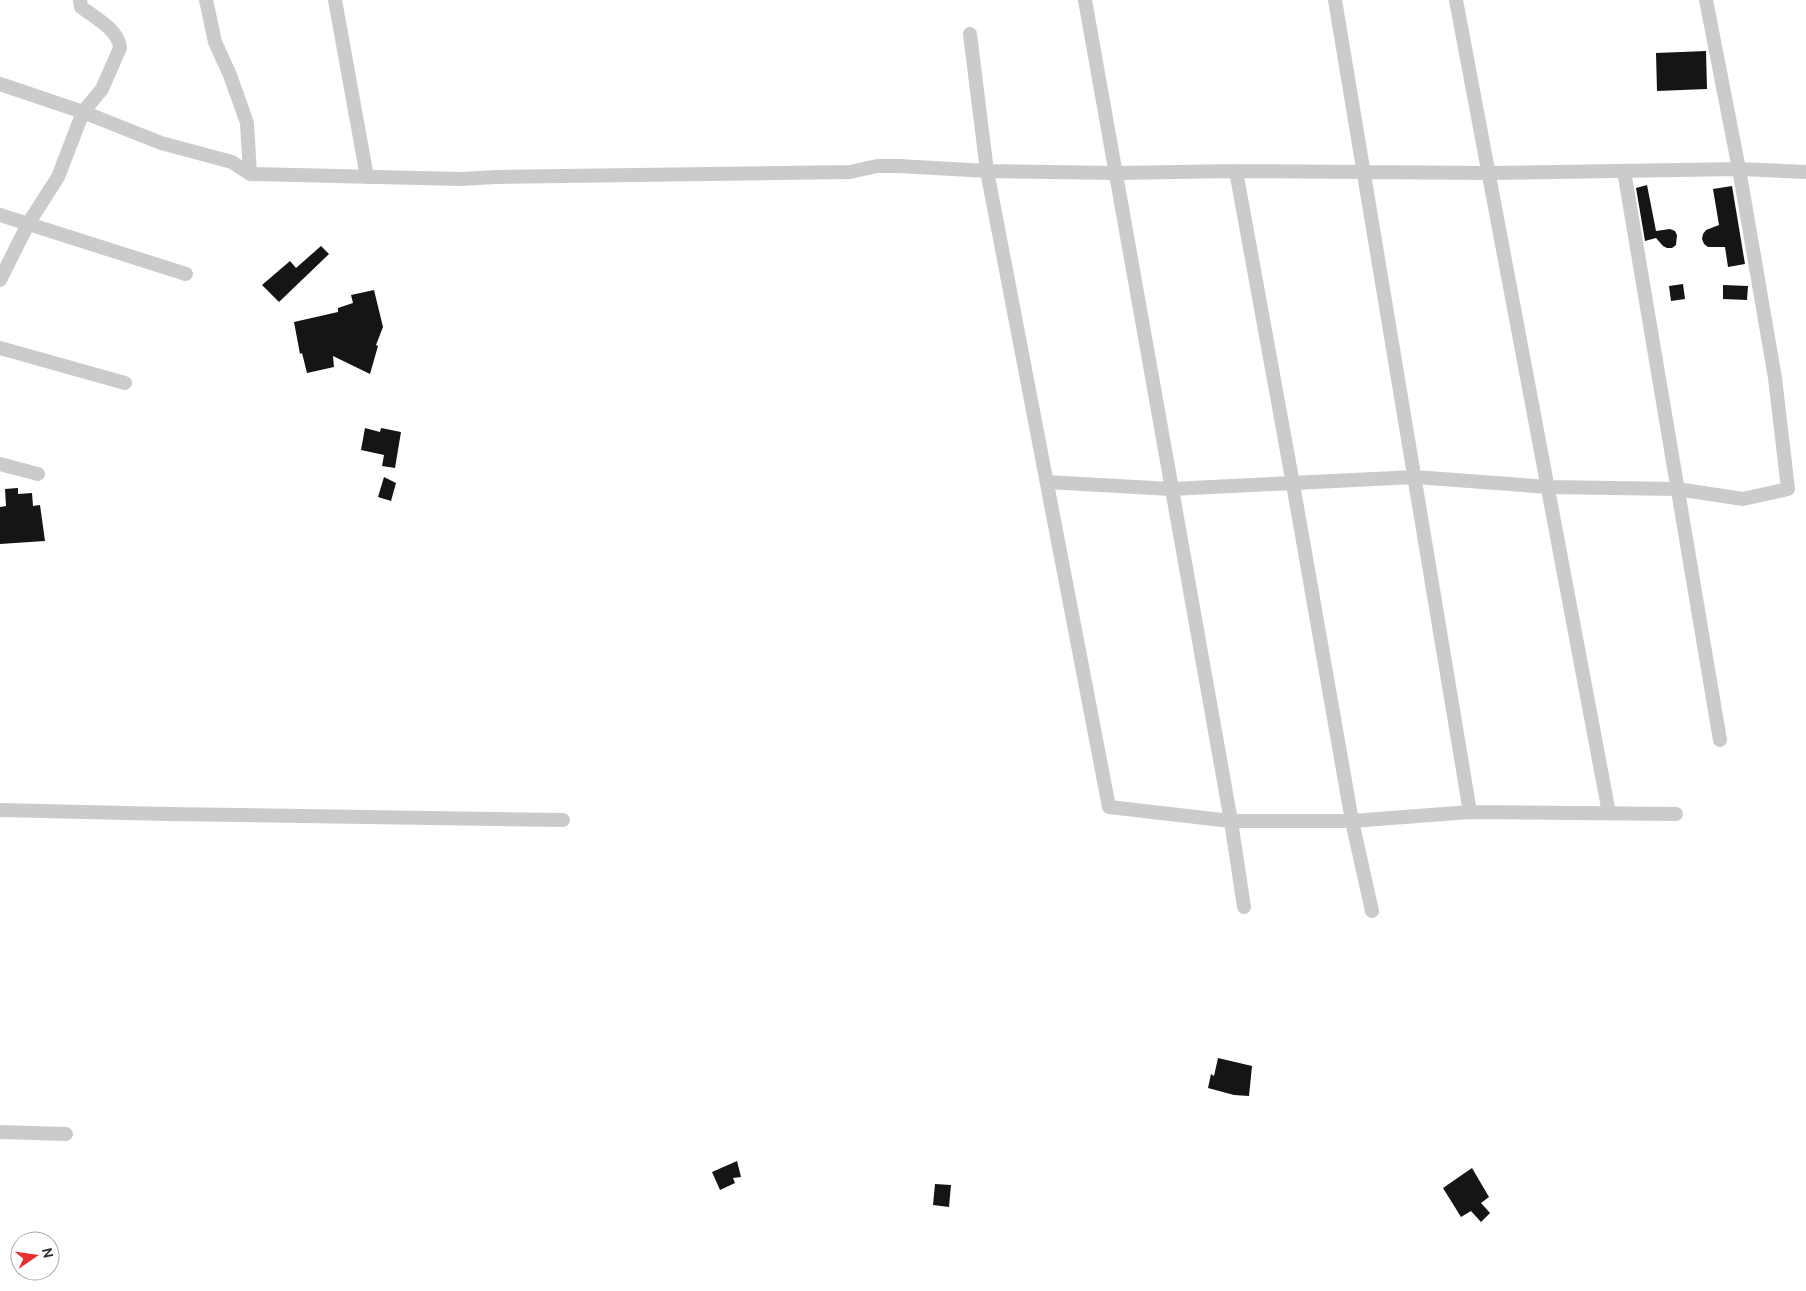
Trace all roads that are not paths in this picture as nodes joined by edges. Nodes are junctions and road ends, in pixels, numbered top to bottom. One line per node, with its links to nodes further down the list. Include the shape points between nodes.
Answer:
1 (80, 0): 10 (street, via 81,8 103,23 119,42 120,48 102,89)
2 (206, 0): 18 (street, via 215,42 246,123)
3 (335, 0): 20 (street)
4 (1085, 0): 16 (street)
5 (1335, 0): 17 (street)
6 (1456, 0): 19 (street)
7 (1706, 0): 11 (street)
8 (970, 34): 12 (street)
9 (0, 84): 10 (street)
10 (83, 112): 18 (street, via 161,143 232,162); 22 (street, via 58,177)
11 (1739, 169): 14 (street); 15 (street); 34 (street, via 1776,378 1788,489 1743,499)
12 (987, 171): 16 (street); 20 (street, via 877,166 850,172 460,179); 30 (street)
13 (1236, 171): 16 (street); 17 (street); 31 (street)
14 (1624, 171): 19 (street); 34 (street)
15 (1806, 172)
16 (1116, 173): 33 (street)
17 (1365, 173): 19 (street); 29 (street)
18 (250, 174): 20 (street)
19 (1488, 174): 32 (street)
20 (366, 177)
21 (0, 215): 22 (street)
22 (28, 224): 23 (street); 24 (street)
23 (186, 274)
24 (0, 280)
25 (0, 348): 26 (street)
26 (124, 383)
27 (0, 464): 28 (street)
28 (38, 474)
29 (1415, 477): 31 (street); 32 (street); 37 (street)
30 (1047, 482): 33 (street); 41 (street, via 1109,807)
31 (1293, 484): 33 (street); 42 (street)
32 (1548, 487): 34 (street); 38 (street)
33 (1171, 489): 41 (street)
34 (1678, 489): 35 (street)
35 (1720, 740)
36 (0, 810): 40 (street)
37 (1470, 812): 38 (street); 42 (street)
38 (1609, 813): 39 (street)
39 (1676, 814)
40 (564, 820)
41 (1231, 820): 42 (street); 43 (street)
42 (1352, 821): 44 (street)
43 (1244, 907)
44 (1372, 911)
45 (0, 1132): 46 (street)
46 (66, 1134)

